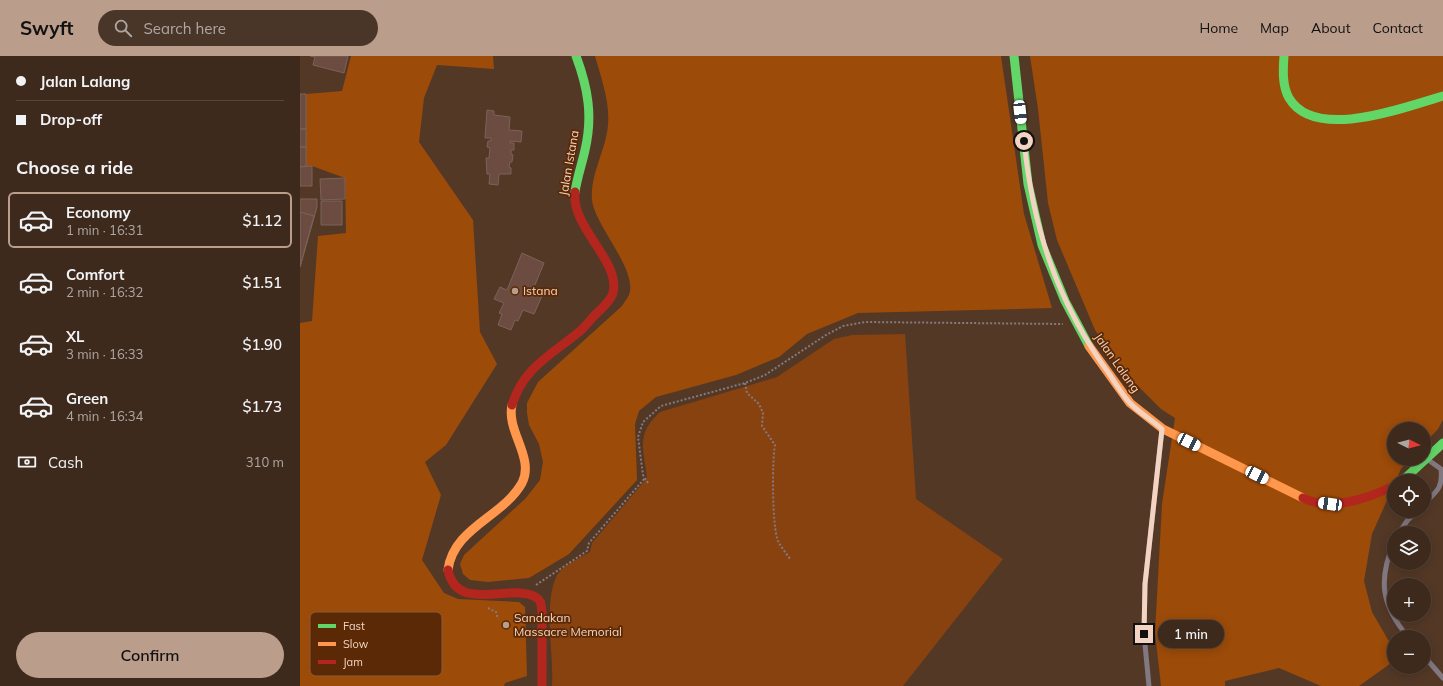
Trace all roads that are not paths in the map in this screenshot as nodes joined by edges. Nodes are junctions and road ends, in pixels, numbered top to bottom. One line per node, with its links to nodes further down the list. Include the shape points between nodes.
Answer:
1 (576, 56): 19 (street, Jalan Istana, via 587,89 588,121 587,143 575,189 574,204 610,274 612,296 581,329 530,373 518,389 511,415 525,467 522,482 510,498 476,524 455,549 447,565 448,574 454,584 467,593 522,594 537,598 542,612)
2 (1014, 56): 5 (street, Jalan Lalang, via 1028,184 1042,245 1076,324 1092,351 1130,403)
3 (1284, 56): 4 (street, via 1283,71 1289,99 1312,117 1344,120)
4 (1443, 96)
5 (1162, 429): 11 (street, Jalan Lalang, via 1310,502 1330,504 1370,497); 20 (lane, via 1145,584 1144,634)
6 (1443, 443): 7 (street)
7 (1431, 454)
8 (1431, 462): 12 (lane, via 1441,469 1443,481)
9 (1418, 466): 10 (street)
10 (1409, 474)
11 (1387, 489)
12 (1431, 498)
13 (1410, 518): 14 (lane)
14 (1404, 526)
15 (1387, 558): 16 (lane, via 1383,585 1389,609)
16 (1403, 630)
17 (1431, 664): 18 (lane)
18 (1443, 678)
19 (542, 686)
20 (1149, 686)

